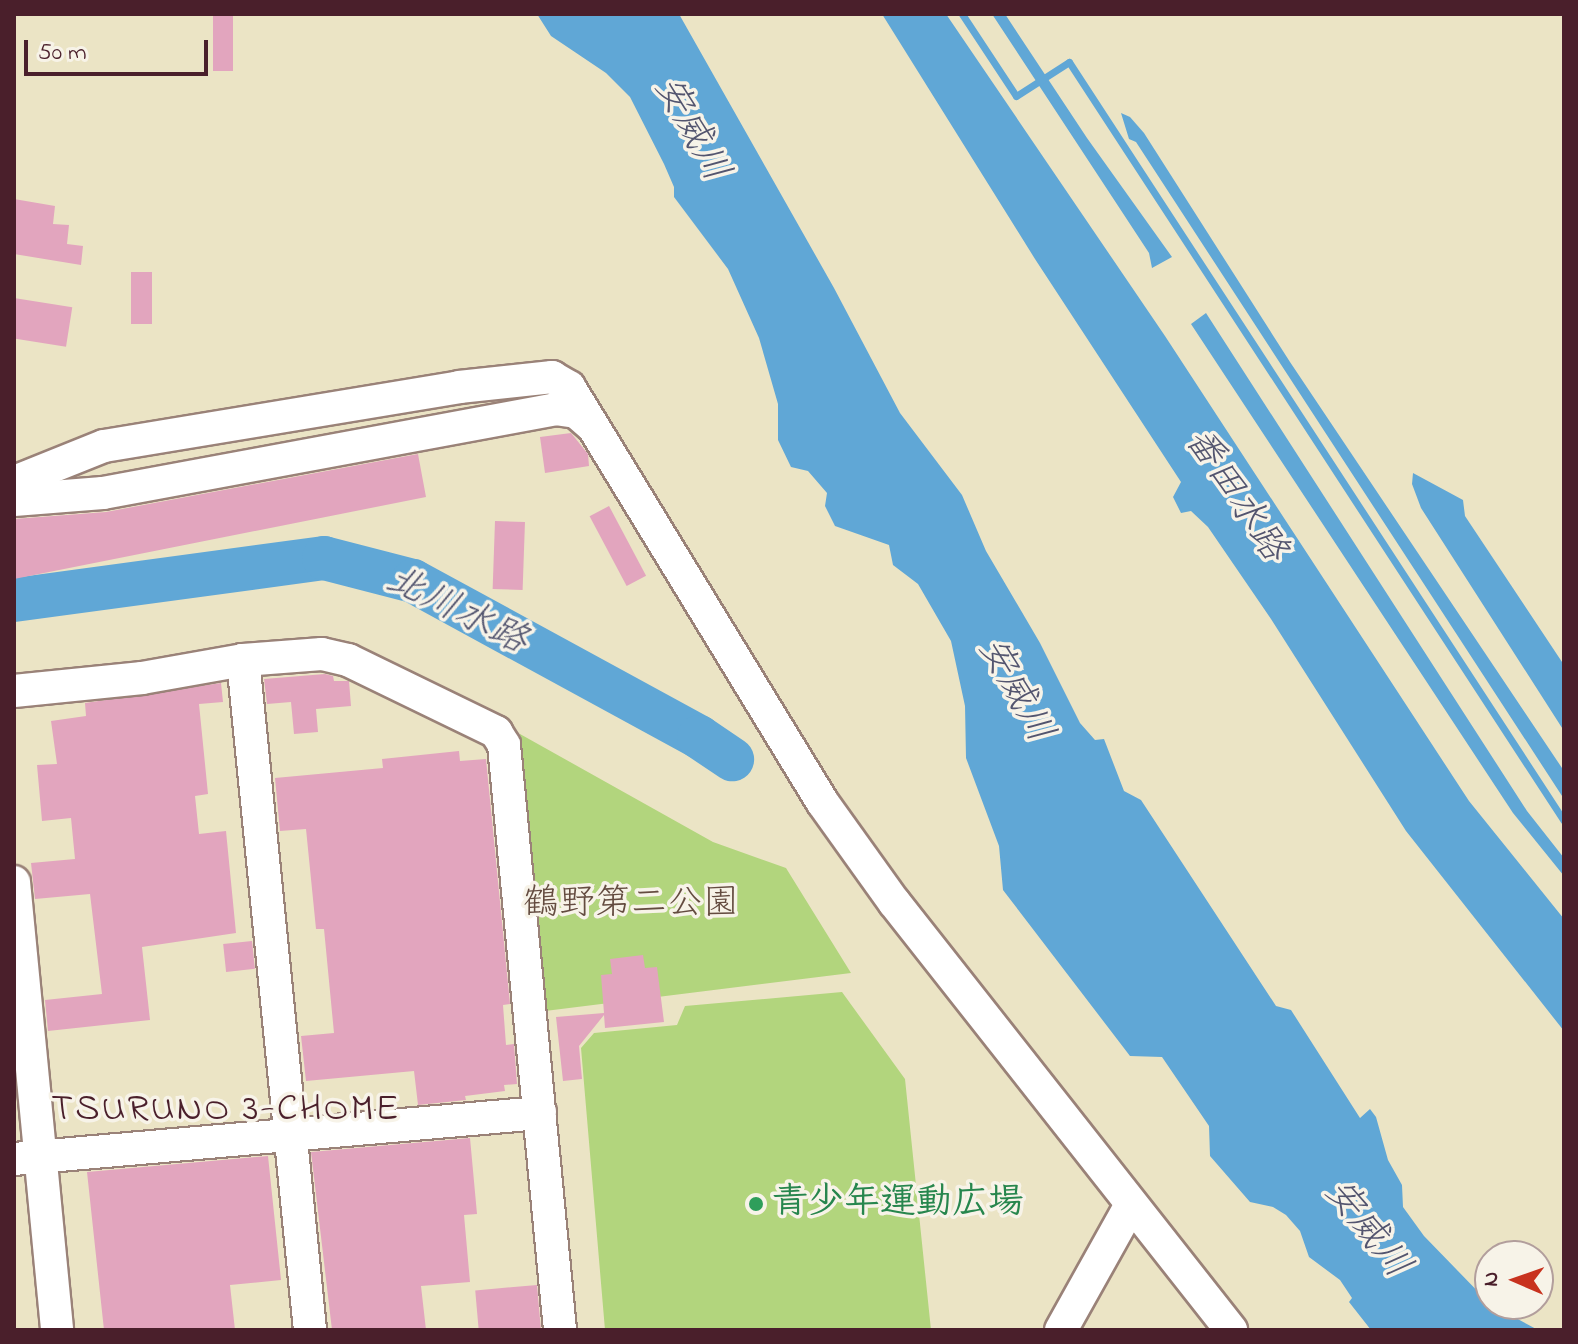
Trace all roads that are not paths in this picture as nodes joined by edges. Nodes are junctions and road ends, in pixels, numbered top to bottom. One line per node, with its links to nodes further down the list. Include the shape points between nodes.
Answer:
1 (592, 426): 2 (street, via 569,387 552,377 534,377 104,446); 3 (street, via 576,412 555,409 103,493); 10 (street, via 823,803)
2 (14, 482)
3 (14, 500)
4 (243, 660): 5 (street, via 142,678); 7 (street, via 322,654 348,660 496,732 504,745); 8 (street)
5 (14, 691)
6 (14, 882): 9 (street)
7 (540, 1113): 8 (street); 13 (street)
8 (290, 1135): 9 (street); 12 (street)
9 (27, 1157): 11 (street)
10 (1131, 1205): 14 (street); 15 (street)
11 (57, 1330)
12 (310, 1330)
13 (560, 1330)
14 (1061, 1330)
15 (1231, 1330)

